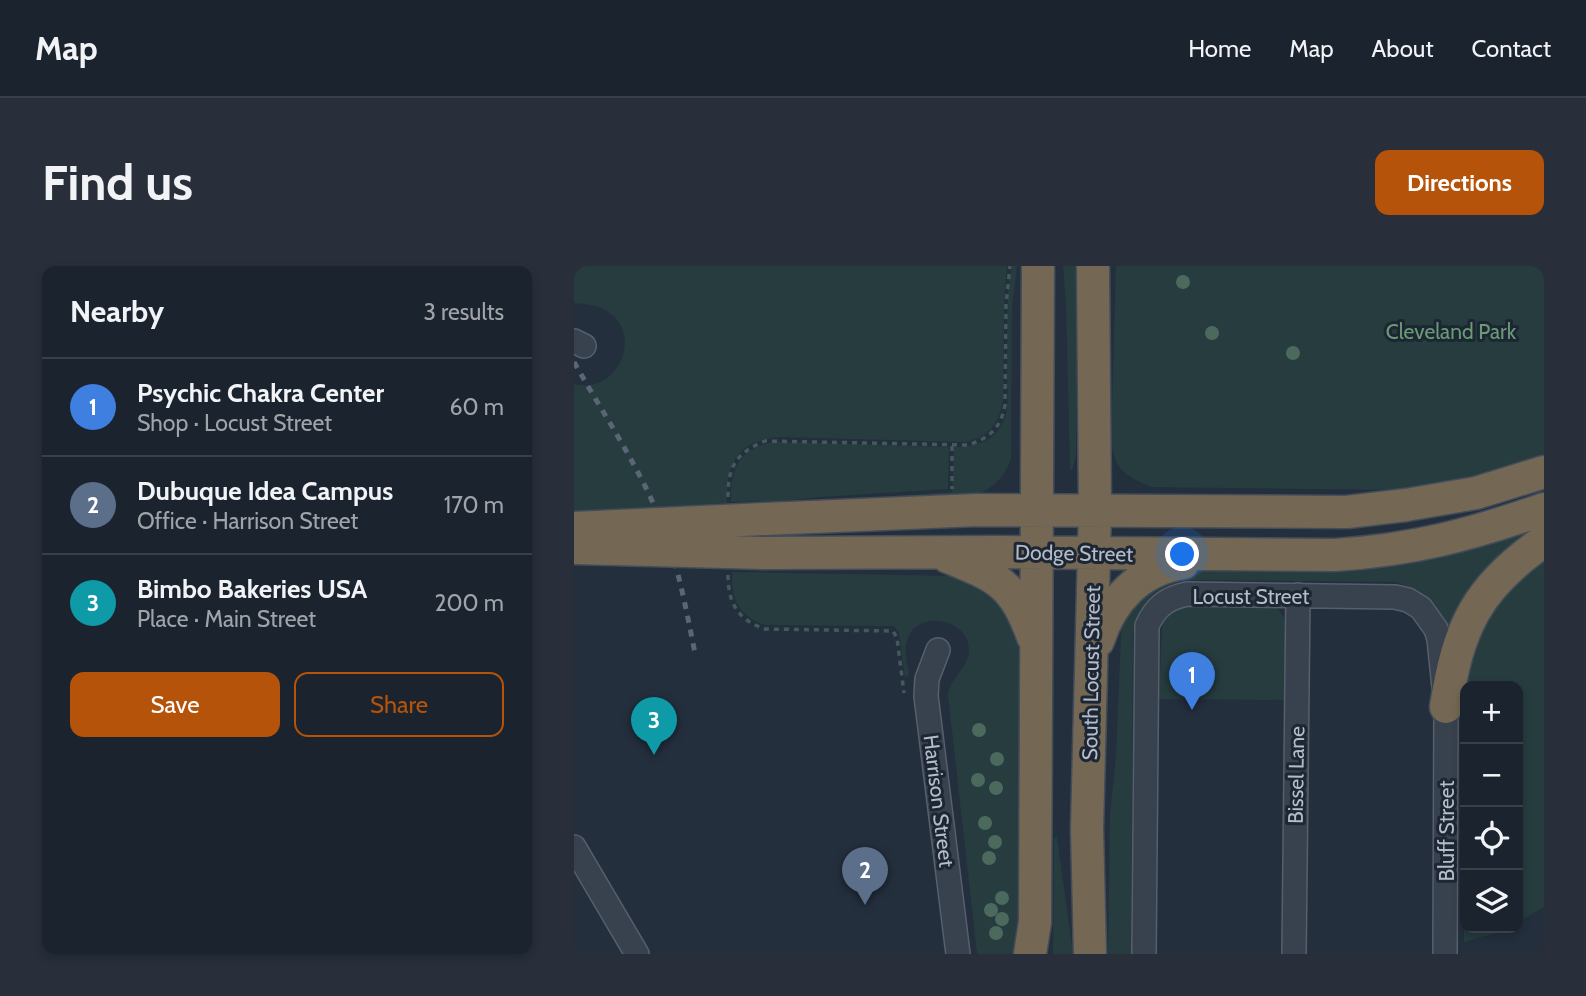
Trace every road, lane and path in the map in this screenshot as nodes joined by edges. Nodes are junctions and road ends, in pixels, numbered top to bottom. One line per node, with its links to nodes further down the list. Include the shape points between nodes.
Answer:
1 (1038, 266): 5 (highway)
2 (1093, 266): 6 (highway, South Locust Street)
3 (1544, 472): 6 (highway, Dodge Street, via 1476,493 1347,512)
4 (1544, 509): 13 (highway, Dodge Street, via 1474,533 1388,551)
5 (1038, 510): 6 (highway, Dodge Street); 7 (highway, Dodge Street, bridge); 10 (highway)
6 (1095, 510): 12 (highway, South Locust Street)
7 (574, 528)
8 (1544, 541): 18 (highway, via 1515,561 1480,601 1465,629)
9 (574, 548): 11 (highway, Dodge Street, bridge)
10 (1036, 552): 11 (highway, Dodge Street); 12 (highway, Dodge Street); 15 (highway)
11 (937, 553): 15 (highway, via 1002,582 1017,600)
12 (1094, 553): 13 (highway, Dodge Street); 17 (highway, South Locust Street)
13 (1226, 555): 17 (highway, via 1175,564 1135,582 1112,609)
14 (1298, 596): 18 (street, Locust Street, via 1395,597 1421,608 1439,639); 24 (street, Locust Street, via 1187,594 1163,603 1152,613 1146,639); 25 (street, Bissel Lane)
15 (1037, 649): 22 (highway, via 1035,922)
16 (938, 650): 21 (street, Harrison Street, via 926,696)
17 (1093, 656): 23 (highway, South Locust Street, via 1087,829)
18 (1447, 707): 26 (street, Bluff Street)
19 (574, 847): 20 (street)
20 (637, 954)
21 (958, 954)
22 (1030, 954)
23 (1090, 954)
24 (1144, 954)
25 (1294, 954)
26 (1445, 954)

